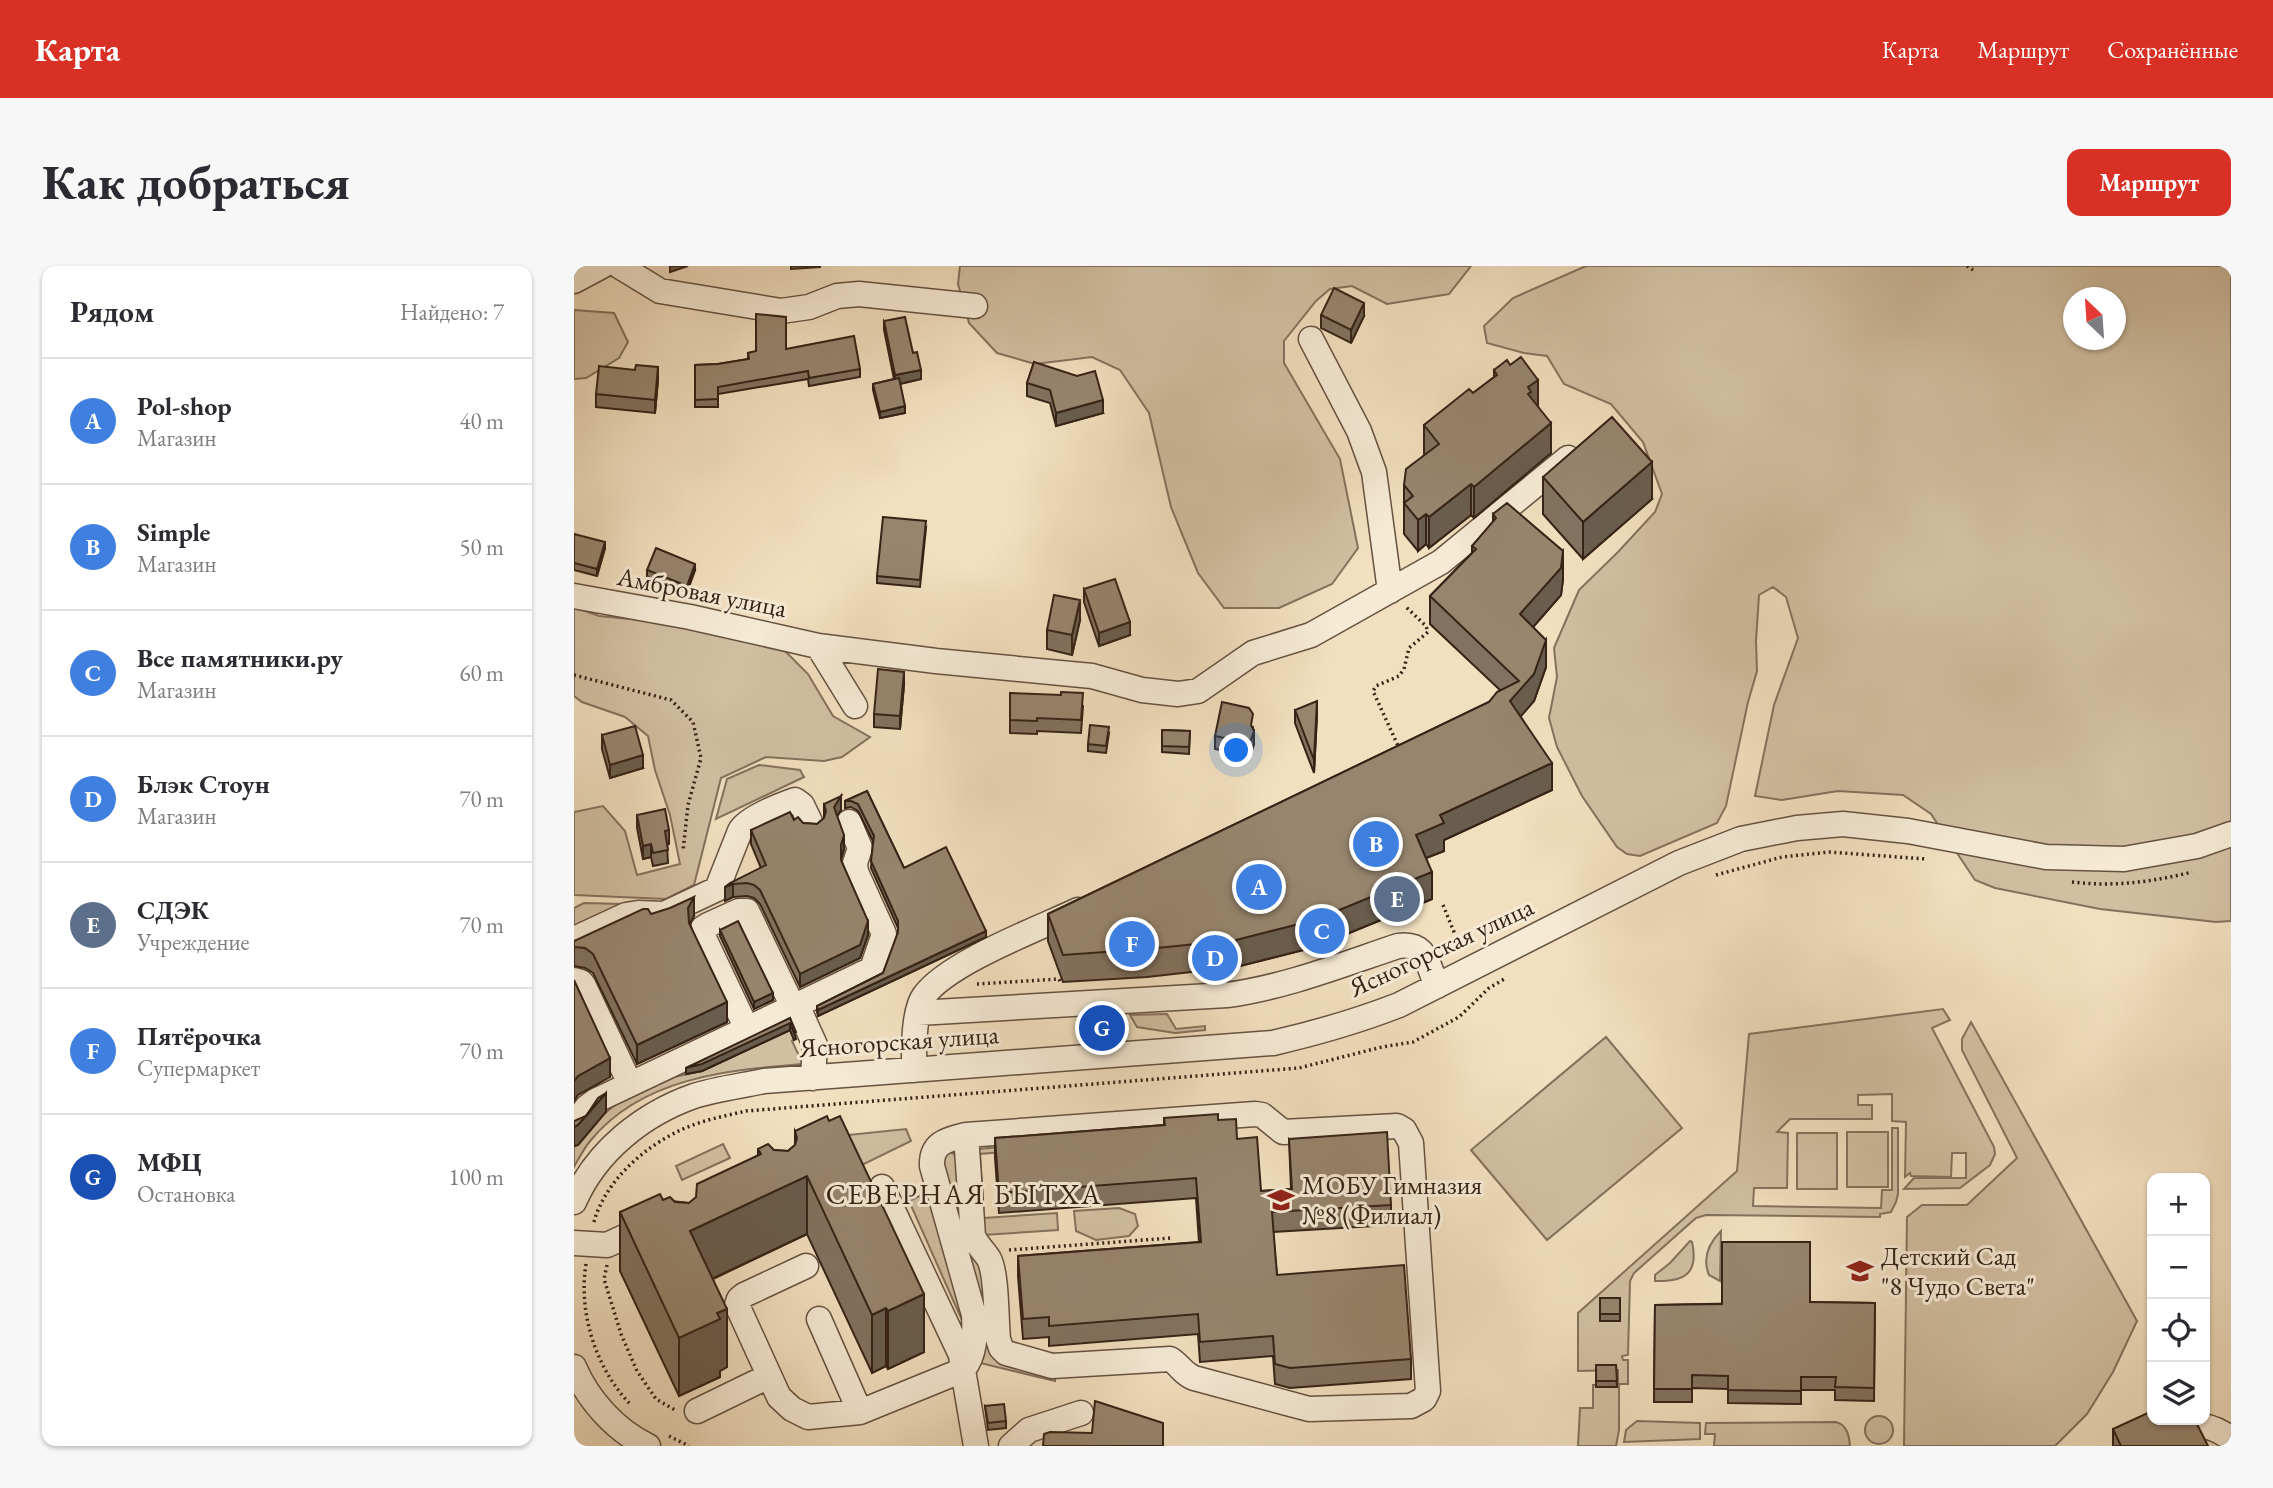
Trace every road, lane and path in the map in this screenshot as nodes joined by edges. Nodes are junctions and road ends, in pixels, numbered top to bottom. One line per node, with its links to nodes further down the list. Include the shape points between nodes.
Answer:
1 (602, 266): 5 (street)
2 (619, 266): 6 (street, via 660,291 781,311 859,294)
3 (1967, 266): 4 (path)
4 (1973, 270)
5 (574, 281)
6 (975, 306)
7 (1311, 339): 9 (street, via 1359,431 1374,472)
8 (1581, 447): 9 (street, via 1441,562)
9 (1390, 591): 11 (street, Амбровая улица, via 1311,635 1253,653 1198,691 1178,694 1092,676); 14 (path, via 1429,629 1409,648 1399,676 1373,691)
10 (574, 596): 11 (street, Амбровая улица)
11 (818, 646): 13 (street)
12 (574, 675): 18 (path, via 671,700 693,722 701,758 688,805)
13 (855, 706)
14 (1402, 755)
15 (849, 822): 25 (street, via 860,848 856,872 883,929 883,939 872,969)
16 (811, 824): 21 (street, via 795,800 750,820 740,831 717,890 667,919 631,913)
17 (2231, 834): 24 (street, Ясногорская улица, via 2197,846 2124,859 2046,857 1908,831 1843,824 1797,828 1741,839 1679,863)
18 (683, 851)
19 (1099, 900): 26 (street, via 945,975 924,997)
20 (1443, 905): 22 (path)
21 (589, 939)
22 (1464, 957)
23 (574, 980): 30 (street, via 584,986)
24 (1437, 986): 26 (street, via 1421,951 1408,945 1249,992); 28 (street, Ясногорская улица, via 1359,1020 1273,1043)
25 (795, 1006): 27 (street); 27 (street, via 747,911 718,920 702,932); 29 (street, via 815,1045)
26 (918, 1013): 28 (street)
27 (747, 1029): 30 (street)
28 (914, 1070): 29 (street, Ясногорская улица)
29 (813, 1078): 34 (street, Ясногорская улица, via 764,1081 694,1096 638,1123 601,1158)
30 (630, 1084): 31 (street)
31 (577, 1110)
32 (965, 1135): 39 (street, via 973,1236); 39 (street, via 1255,1114 1283,1132 1397,1126 1411,1143 1428,1391 1411,1406 1309,1409 1186,1376 1170,1359 1052,1366 1006,1353 998,1339 992,1268); 43 (street, via 944,1141 932,1156 974,1315 972,1359)
33 (882, 1187): 43 (street)
34 (574, 1202)
35 (668, 1217): 38 (street)
36 (1171, 1238): 39 (path)
37 (574, 1243): 38 (street)
38 (610, 1244): 45 (path, via 604,1279 637,1371 656,1399 677,1411)
39 (982, 1252)
40 (806, 1266): 44 (street, via 739,1299 737,1305)
41 (818, 1319): 46 (street)
42 (574, 1367): 49 (street, via 606,1415)
43 (964, 1370): 46 (street); 50 (street)
44 (769, 1376): 45 (street); 46 (street, via 779,1397 808,1417)
45 (697, 1410)
46 (860, 1412)
47 (1081, 1413): 51 (street, via 1029,1430)
48 (2231, 1439): 52 (street, via 2210,1427 2186,1426 2157,1432)
49 (648, 1446)
50 (976, 1446)
51 (1012, 1446)
52 (2135, 1446)

